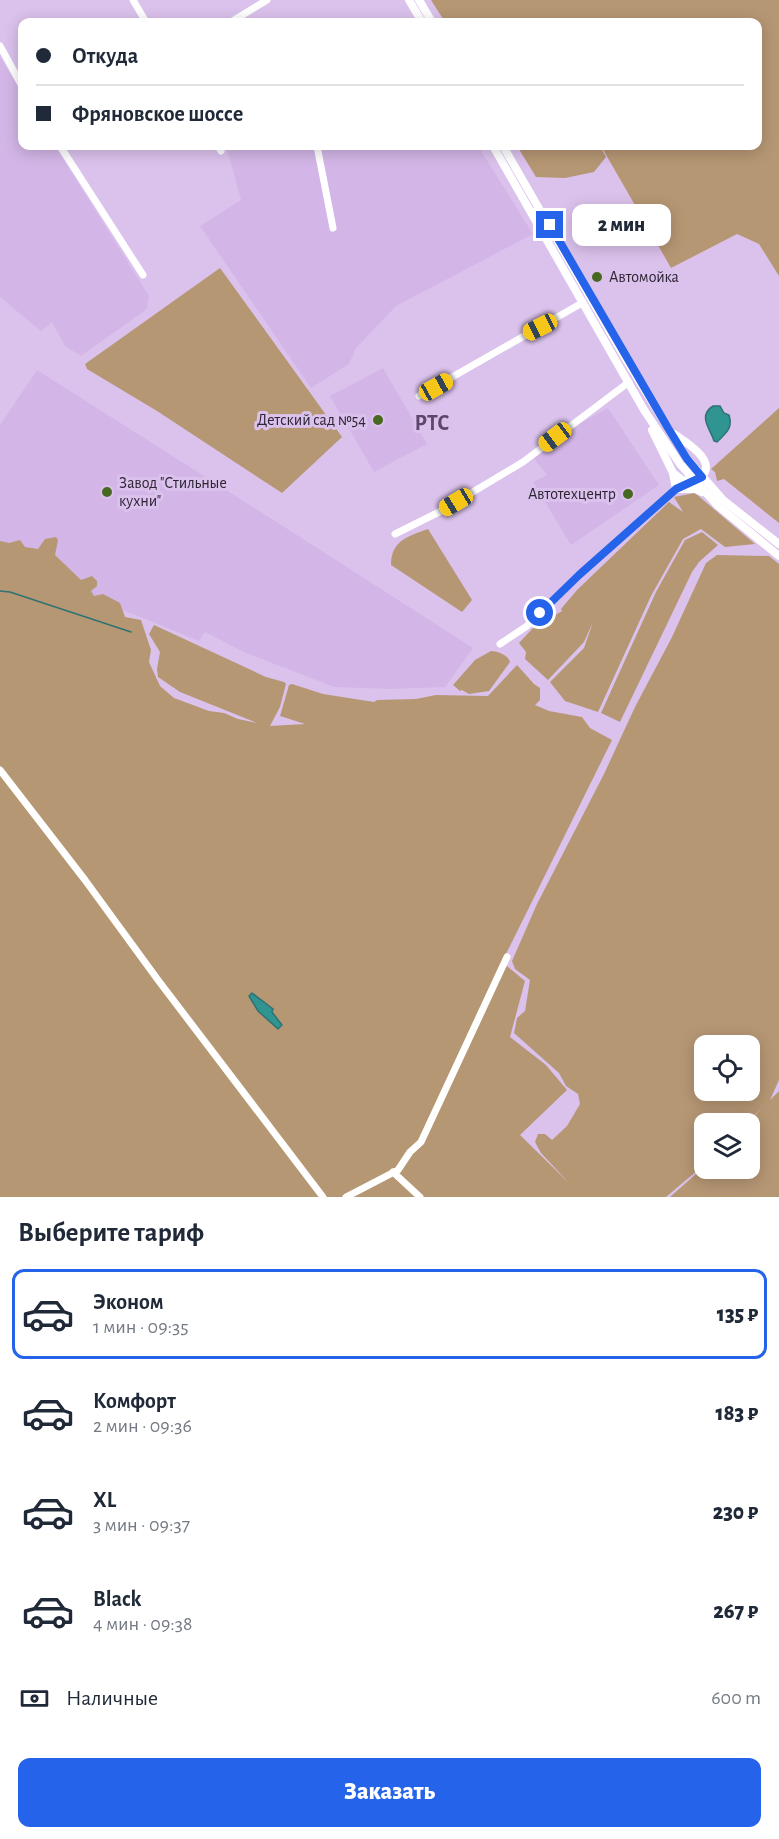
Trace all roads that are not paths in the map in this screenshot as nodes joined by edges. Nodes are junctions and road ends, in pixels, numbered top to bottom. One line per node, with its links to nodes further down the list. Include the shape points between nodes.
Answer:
1 (133, 0): 7 (street)
2 (250, 0): 6 (street)
3 (267, 0): 6 (street)
4 (409, 0): 9 (main road)
5 (419, 0): 10 (main road)
6 (254, 7): 8 (street)
7 (144, 18)
8 (237, 18)
9 (420, 18)
10 (430, 18)
11 (0, 46): 12 (street)
12 (18, 79)
13 (63, 150): 18 (street)
14 (318, 150): 17 (street)
15 (495, 150): 19 (main road)
16 (505, 150): 23 (main road)
17 (333, 228)
18 (143, 275)
19 (582, 303): 20 (main road); 21 (street)
20 (628, 382): 22 (main road); 28 (street, via 523,462)
21 (419, 396)
22 (644, 410): 24 (main road); 25 (main road, via 680,464)
23 (669, 431): 25 (main road); 25 (main road, via 703,457 705,469)
24 (673, 473): 25 (main road, via 682,480); 26 (main road)
25 (698, 479): 26 (main road); 27 (main road); 29 (main road)
26 (676, 489): 27 (main road, via 695,489); 31 (street, via 526,626)
27 (708, 495): 30 (main road)
28 (395, 534)
29 (779, 544)
30 (779, 556)
31 (500, 644)
32 (0, 770): 35 (street)
33 (507, 957): 34 (street, via 427,1132)
34 (393, 1172): 36 (street); 37 (street)
35 (323, 1197)
36 (346, 1197)
37 (420, 1197)

